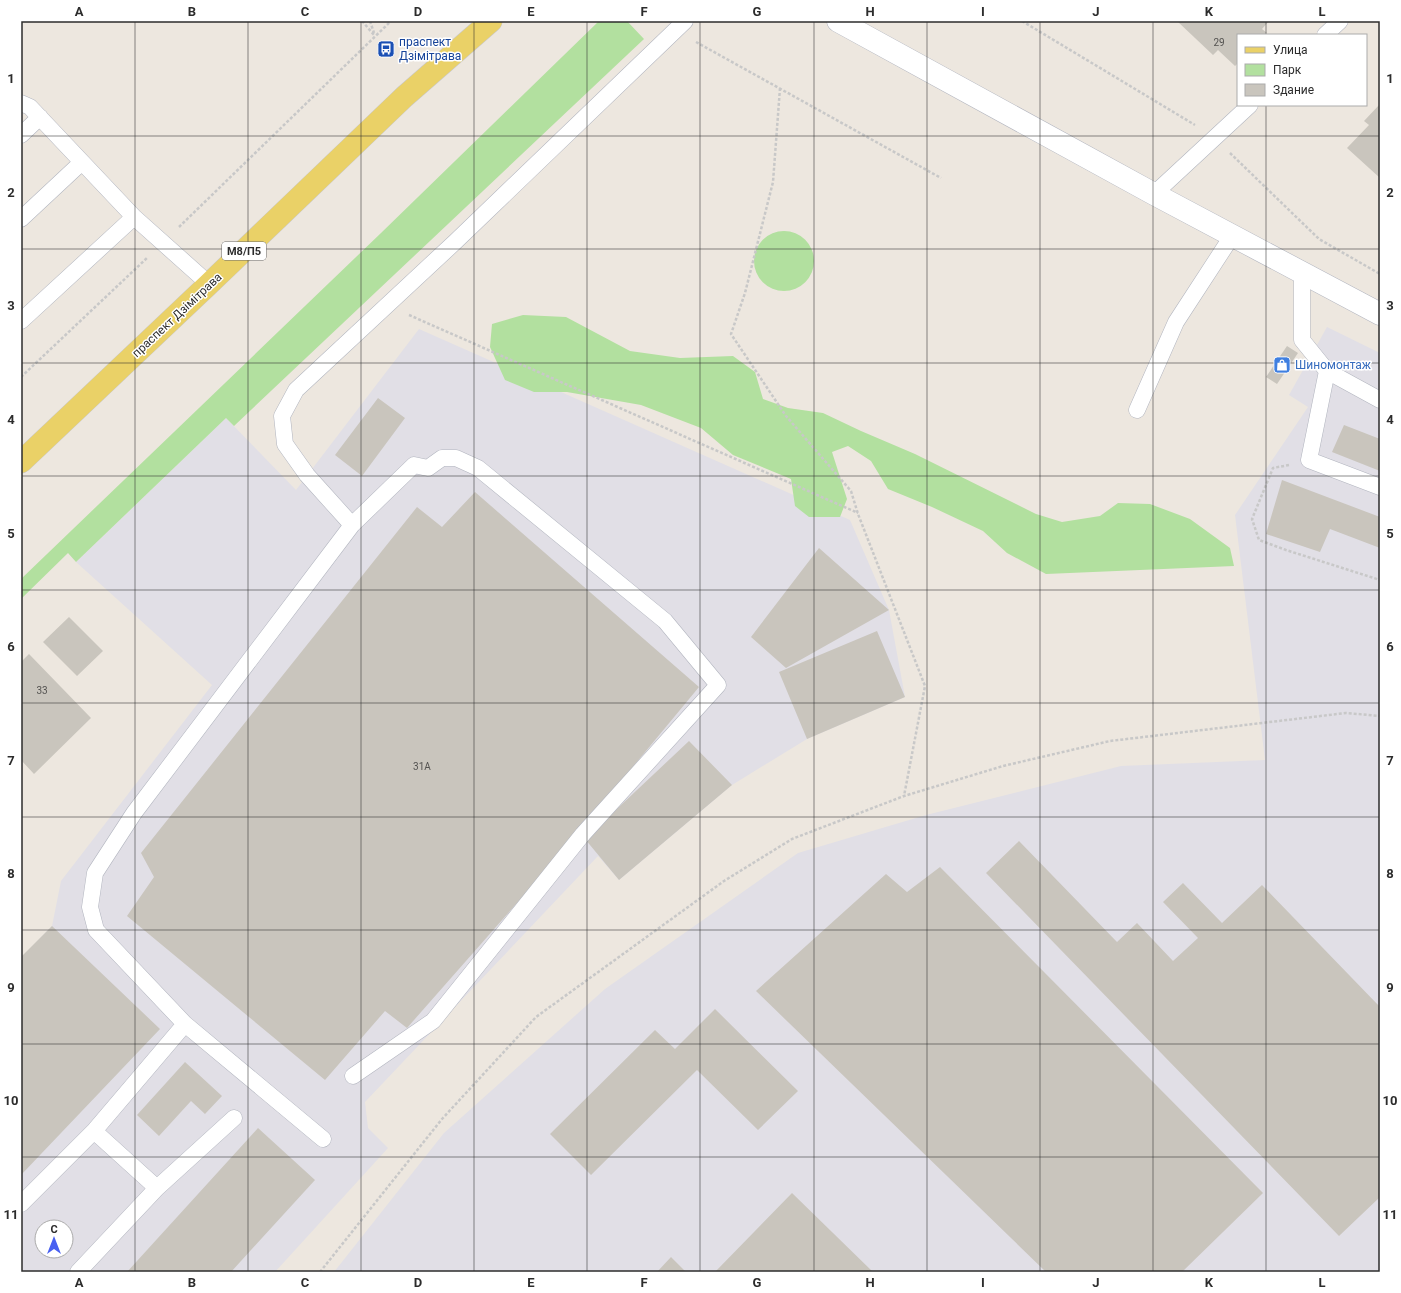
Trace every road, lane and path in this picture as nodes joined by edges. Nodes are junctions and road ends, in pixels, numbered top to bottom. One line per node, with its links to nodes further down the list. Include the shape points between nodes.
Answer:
1 (362, 21): 9 (path)
2 (370, 21): 9 (path)
3 (391, 21): 9 (path)
4 (491, 21): 23 (main road, праспект Дзімітрава / М8/П5, via 404,97)
5 (838, 21): 17 (street)
6 (1340, 21): 8 (lane)
7 (680, 26): 10 (path); 24 (lane)
8 (1326, 34)
9 (375, 36): 21 (path)
10 (780, 88): 16 (path); 34 (path, via 773,182 745,293 731,334 786,416 851,491)
11 (21, 103): 13 (lane, via 30,106)
12 (1249, 106): 17 (lane)
13 (40, 117): 14 (lane); 15 (lane)
14 (21, 135)
15 (82, 162): 18 (lane); 19 (lane)
16 (941, 178)
17 (1154, 194): 20 (street)
18 (134, 217): 21 (lane); 26 (lane)
19 (21, 219)
20 (1232, 236): 22 (street); 30 (lane, via 1176,322)
21 (162, 244): 23 (lane); 28 (path)
22 (1302, 273): 25 (street); 27 (lane, via 1302,340)
23 (209, 284): 32 (main road, праспект Дзімітрава / М8/П5)
24 (387, 305): 34 (path); 35 (lane, via 296,390 282,416 285,444 307,475)
25 (1380, 314)
26 (21, 321)
27 (1327, 371): 29 (lane); 31 (lane)
28 (21, 377)
29 (1380, 400)
30 (1137, 410)
31 (1309, 460): 33 (lane); 36 (path, via 1273,468 1252,519 1259,540)
32 (21, 462)
33 (1380, 487)
34 (858, 514): 38 (path, via 926,686)
35 (352, 525): 39 (lane, via 134,813 94,872 90,907 96,930); 40 (lane, via 414,464 428,468 442,458 456,458 478,468 665,621 718,684 583,834 432,1021)
36 (1380, 580)
37 (1380, 716): 38 (path, via 1346,713 1110,740 1003,766)
38 (904, 796): 47 (path, via 792,839 724,881 536,1018 442,1119)
39 (185, 1024): 42 (lane); 43 (lane)
40 (353, 1076)
41 (234, 1118): 44 (lane)
42 (94, 1131): 44 (lane); 45 (lane)
43 (323, 1139)
44 (157, 1188): 46 (lane)
45 (21, 1204)
46 (78, 1272)
47 (320, 1272)

